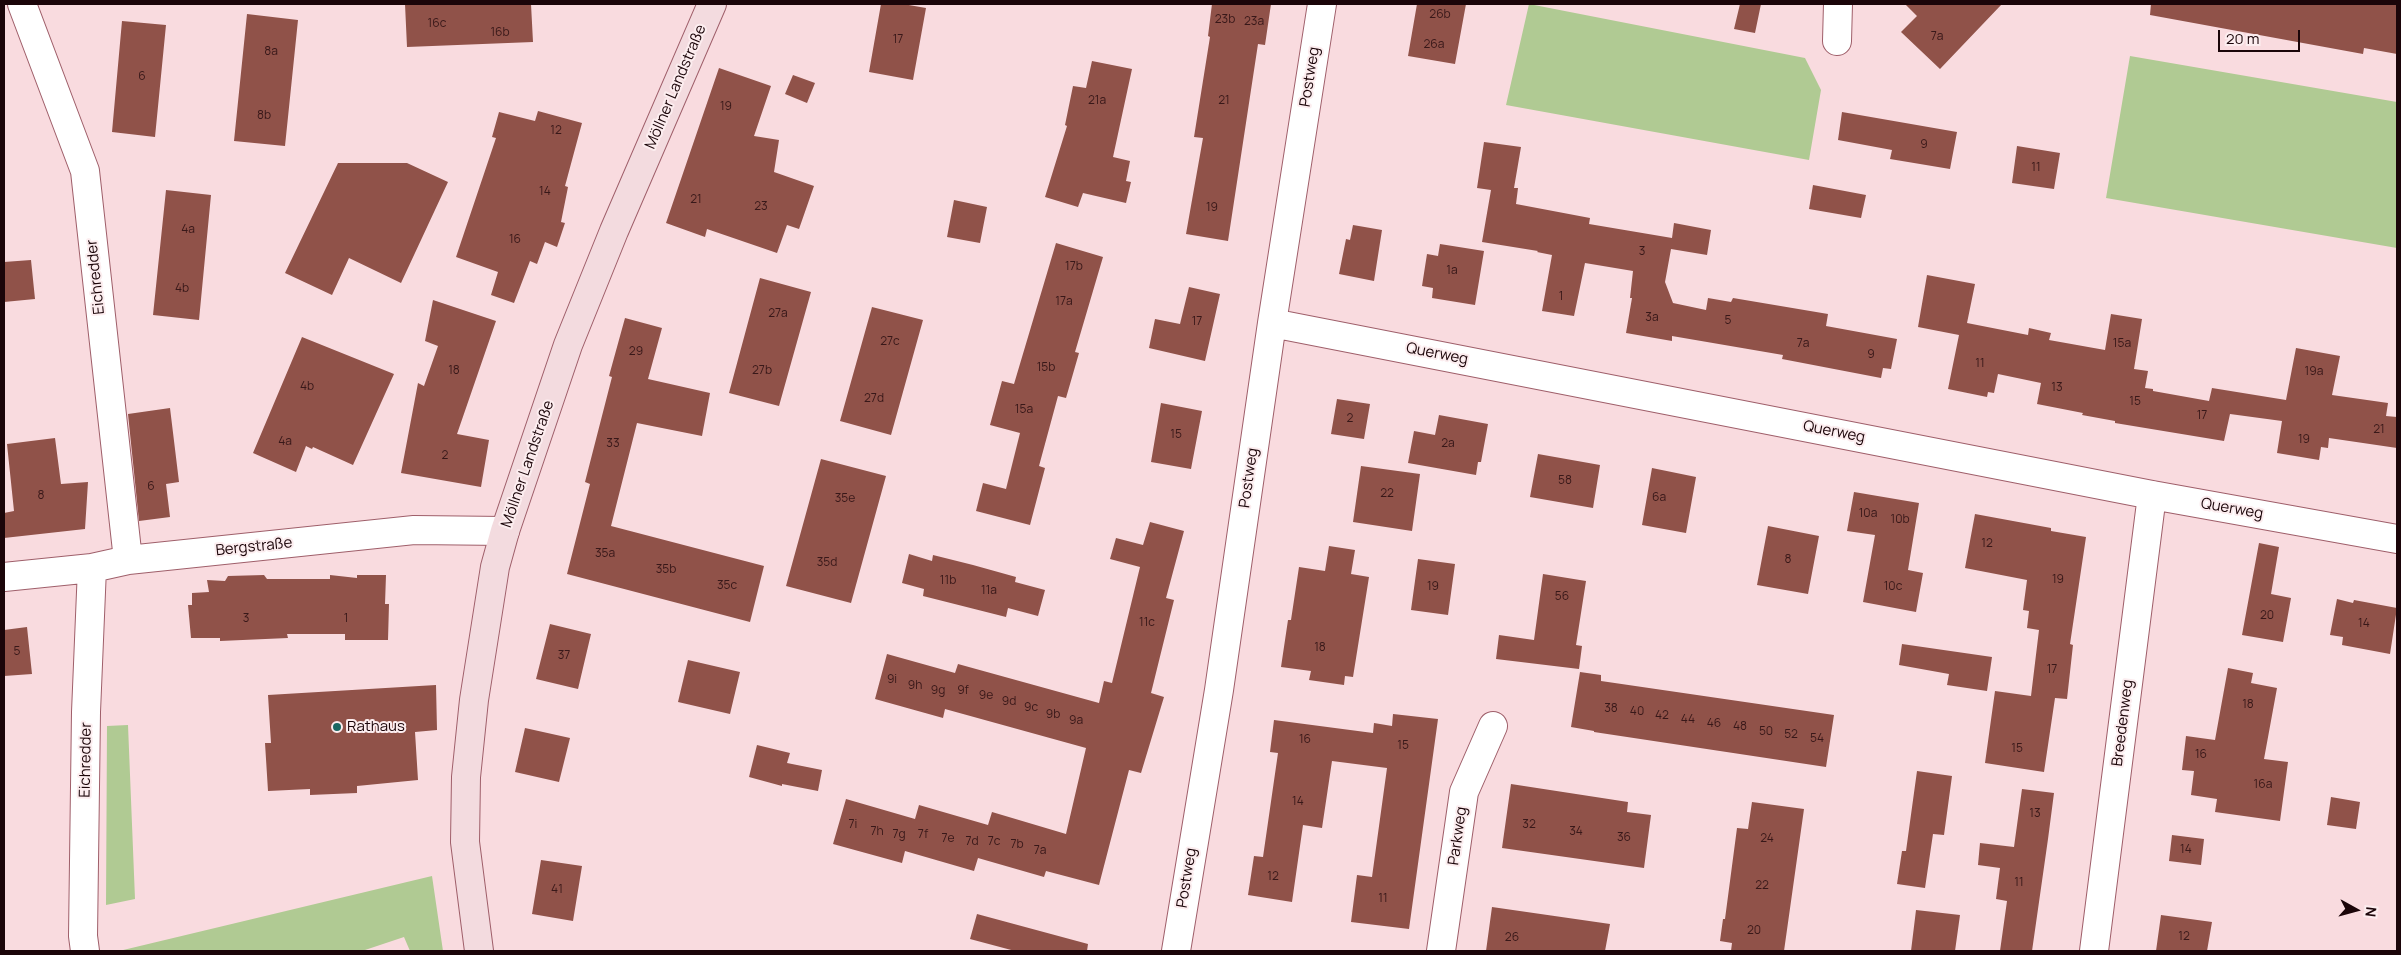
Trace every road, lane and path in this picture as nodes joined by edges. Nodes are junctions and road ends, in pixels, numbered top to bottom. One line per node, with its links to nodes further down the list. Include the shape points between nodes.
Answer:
1 (22, 4): 10 (street, Eichredder, via 84,171)
2 (712, 4): 8 (main road, Möllner Landstraße, via 568,345)
3 (1322, 4): 6 (street, Postweg)
4 (1838, 4): 5 (street)
5 (1837, 41)
6 (1272, 323): 7 (street, Querweg); 16 (street, Postweg, via 1219,690)
7 (2152, 495): 9 (street, Querweg); 18 (street, Breedenweg)
8 (504, 531): 10 (street, Bergstraße, via 414,530); 15 (main road, Möllner Landstraße, via 495,567 474,700 466,777 465,842)
9 (2397, 539)
10 (128, 560): 11 (street, Bergstraße)
11 (92, 568): 12 (street, Bergstraße); 14 (street, Eichredder, via 86,712)
12 (4, 578)
13 (1493, 726): 17 (street, Parkweg, via 1464,792)
14 (85, 951)
15 (479, 951)
16 (1176, 951)
17 (1440, 951)
18 (2094, 951)

